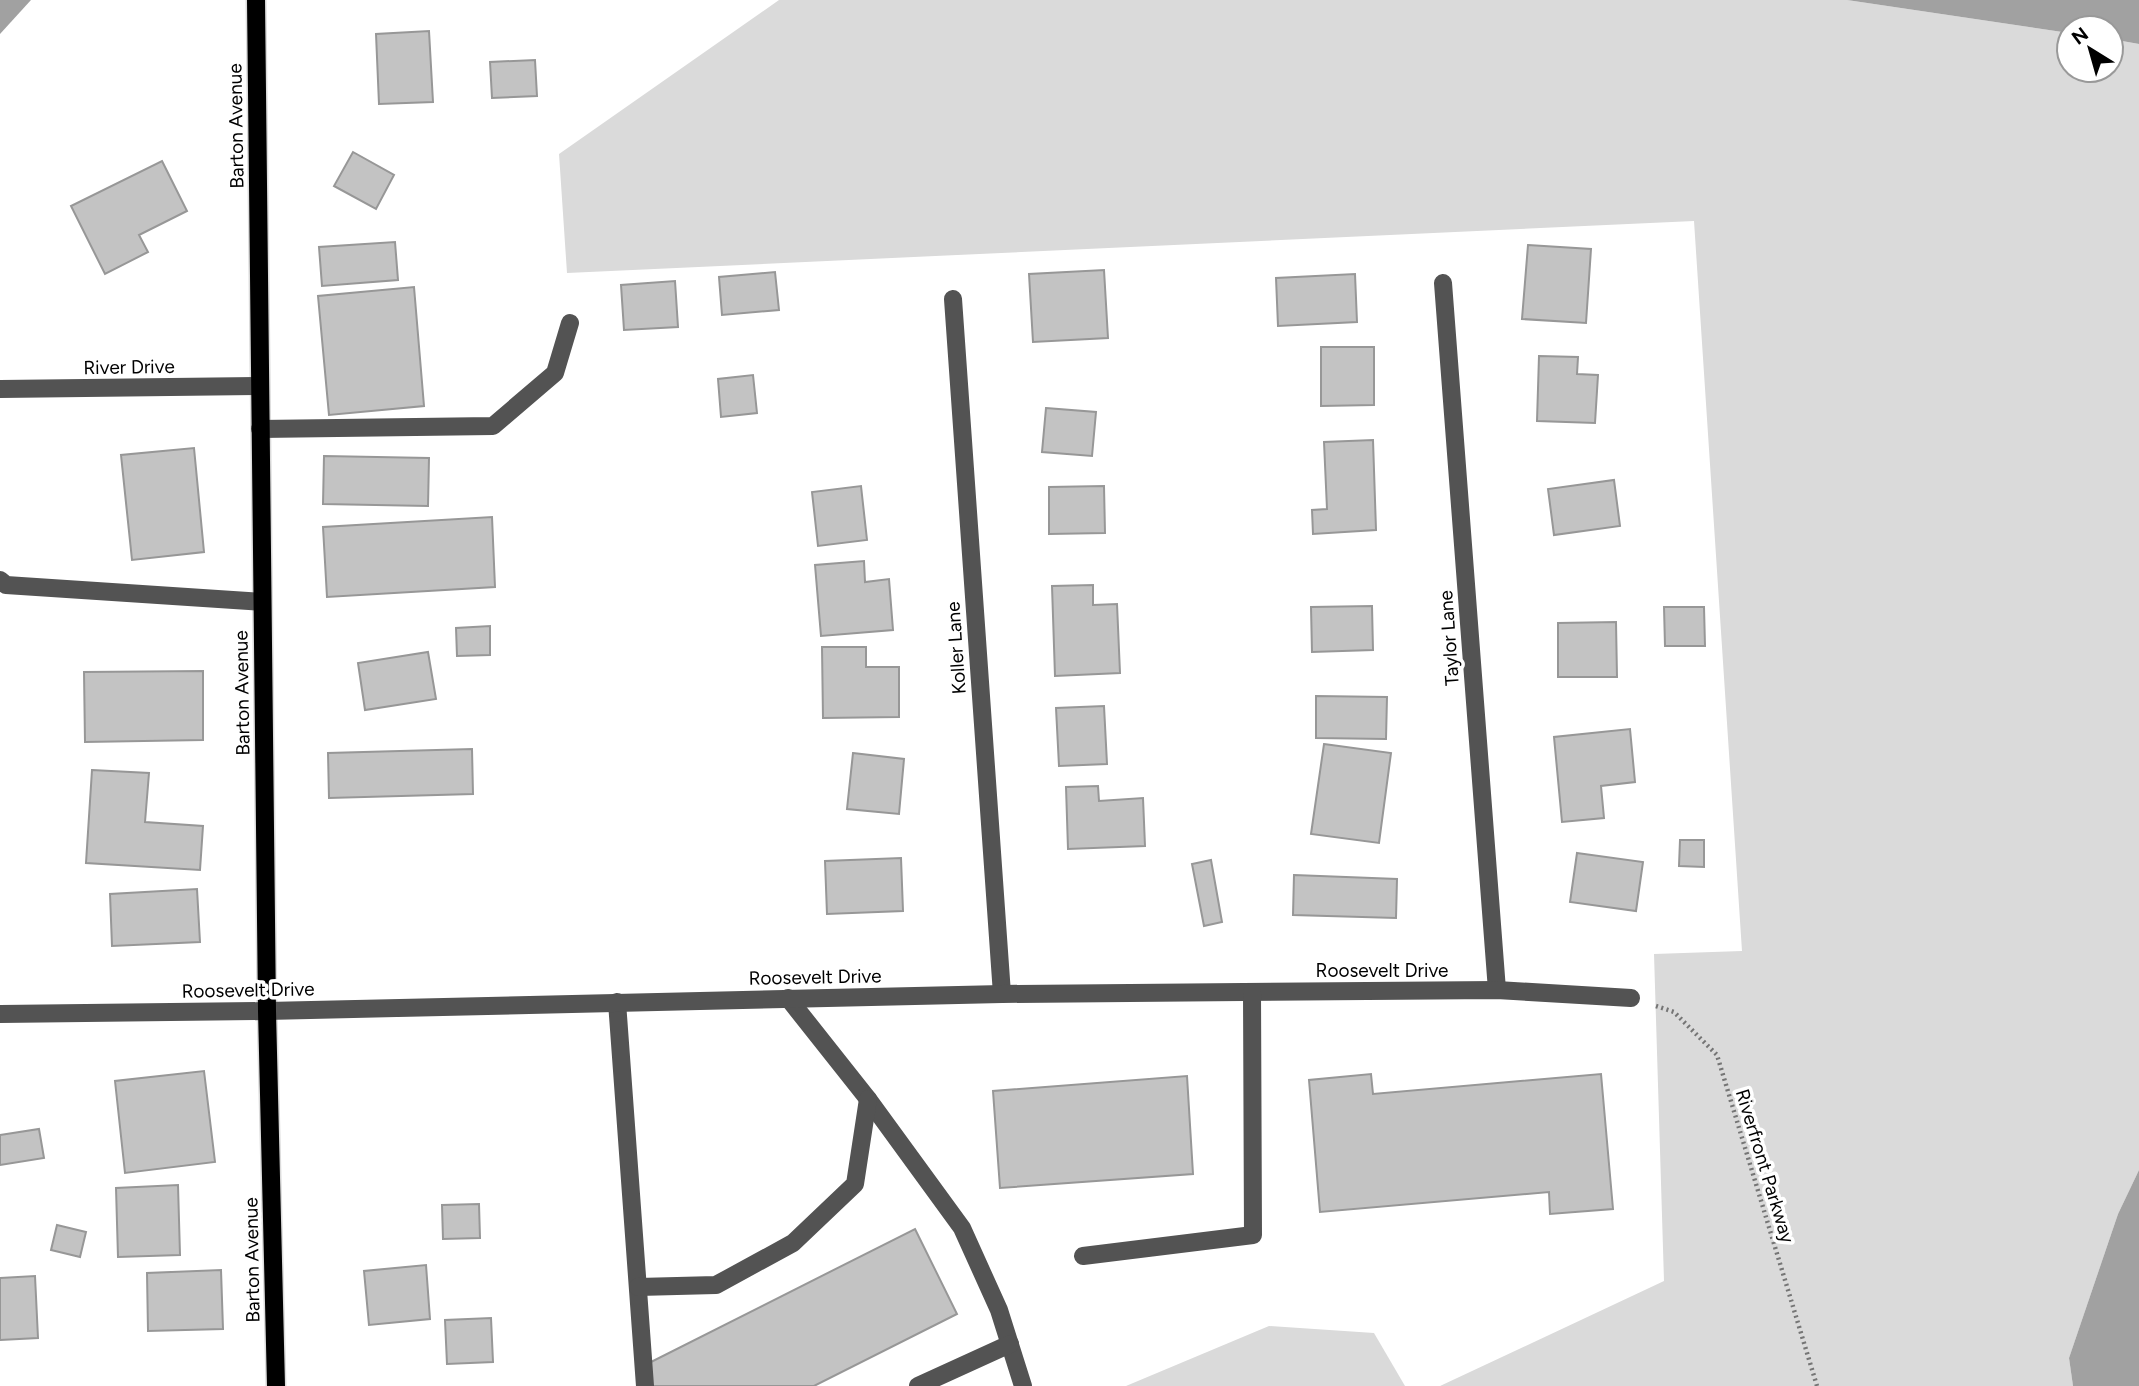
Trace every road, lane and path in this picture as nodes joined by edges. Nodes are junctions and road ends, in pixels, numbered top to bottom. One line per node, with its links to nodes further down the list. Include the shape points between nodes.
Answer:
1 (256, 0): 5 (main road, Barton Avenue)
2 (1443, 283): 10 (street, Taylor Lane)
3 (953, 299): 12 (street, Koller Lane)
4 (570, 323): 7 (street, via 555,373 493,426)
5 (259, 386): 6 (street, River Drive); 7 (main road, Barton Avenue)
6 (0, 389)
7 (260, 429): 9 (main road, Barton Avenue)
8 (0, 580): 9 (street, via 6,585)
9 (262, 602): 16 (main road, Barton Avenue)
10 (1497, 990): 11 (street, Roosevelt Drive); 13 (street, Roosevelt Drive)
11 (1252, 992): 12 (street, Roosevelt Drive); 19 (street, via 1253,1235)
12 (1002, 994): 14 (street, Roosevelt Drive)
13 (1631, 998): 26 (path, Riverfront Parkway, via 1674,1012 1717,1055)
14 (788, 999): 15 (street, Roosevelt Drive); 18 (street)
15 (617, 1003): 16 (street, Roosevelt Drive); 20 (street)
16 (267, 1011): 17 (street, Roosevelt Drive); 22 (main road, Barton Avenue)
17 (0, 1014)
18 (867, 1099): 20 (street, via 855,1184 793,1243 716,1285); 21 (street, via 962,1228)
19 (1083, 1256)
20 (638, 1287): 23 (street)
21 (1010, 1344): 24 (street); 25 (street)
22 (276, 1386)
23 (645, 1386)
24 (918, 1386)
25 (1023, 1386)
26 (1818, 1386)

